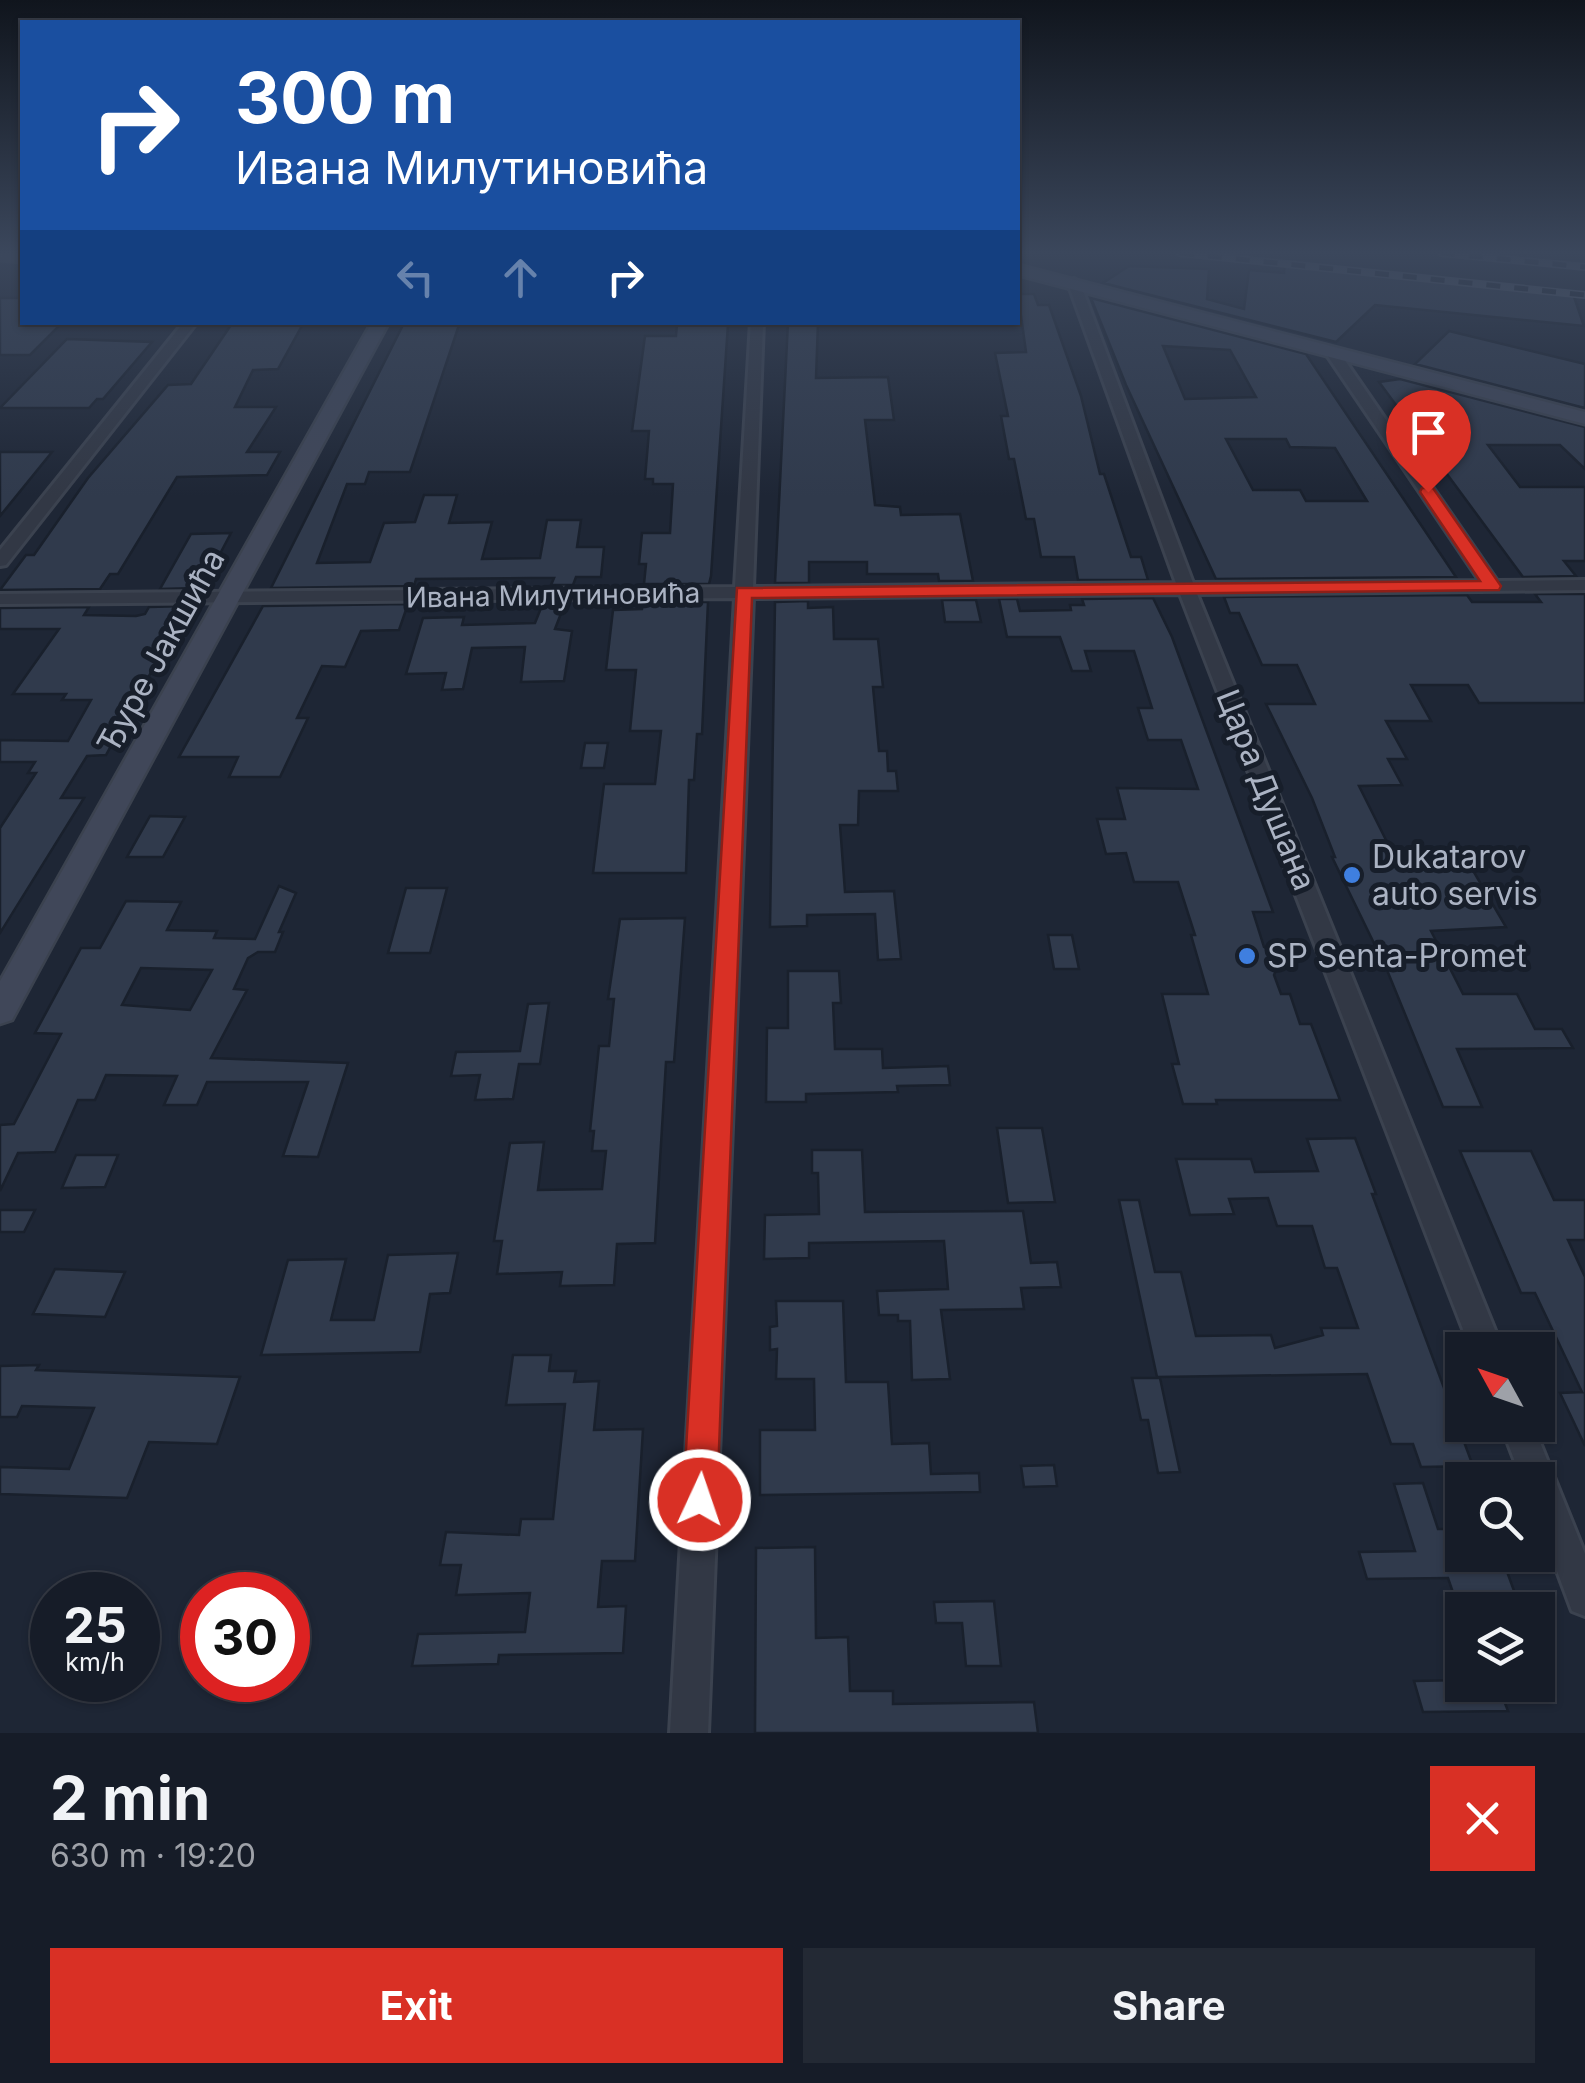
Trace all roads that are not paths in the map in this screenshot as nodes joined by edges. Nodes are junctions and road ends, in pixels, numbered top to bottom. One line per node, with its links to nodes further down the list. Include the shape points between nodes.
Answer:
1 (182, 334): 8 (street)
2 (374, 334): 14 (main road, Ђуре Јакшића)
3 (756, 334): 12 (street)
4 (1093, 334): 11 (street, Цара Душана)
5 (1264, 334): 6 (main road)
6 (1332, 352): 7 (main road); 10 (street)
7 (1585, 418)
8 (0, 561)
9 (1585, 585): 10 (street, Ивана Милутиновића)
10 (1492, 586): 11 (street, Ивана Милутиновића)
11 (1187, 590): 12 (street, Ивана Милутиновића); 16 (street, Цара Душана)
12 (744, 592): 14 (street, Ивана Милутиновића); 19 (street)
13 (0, 599): 14 (street, Ивана Милутиновића)
14 (226, 599): 15 (main road, Ђуре Јакшића)
15 (0, 1011)
16 (1480, 1332)
17 (1523, 1442): 18 (street)
18 (1585, 1598)
19 (689, 1733)

